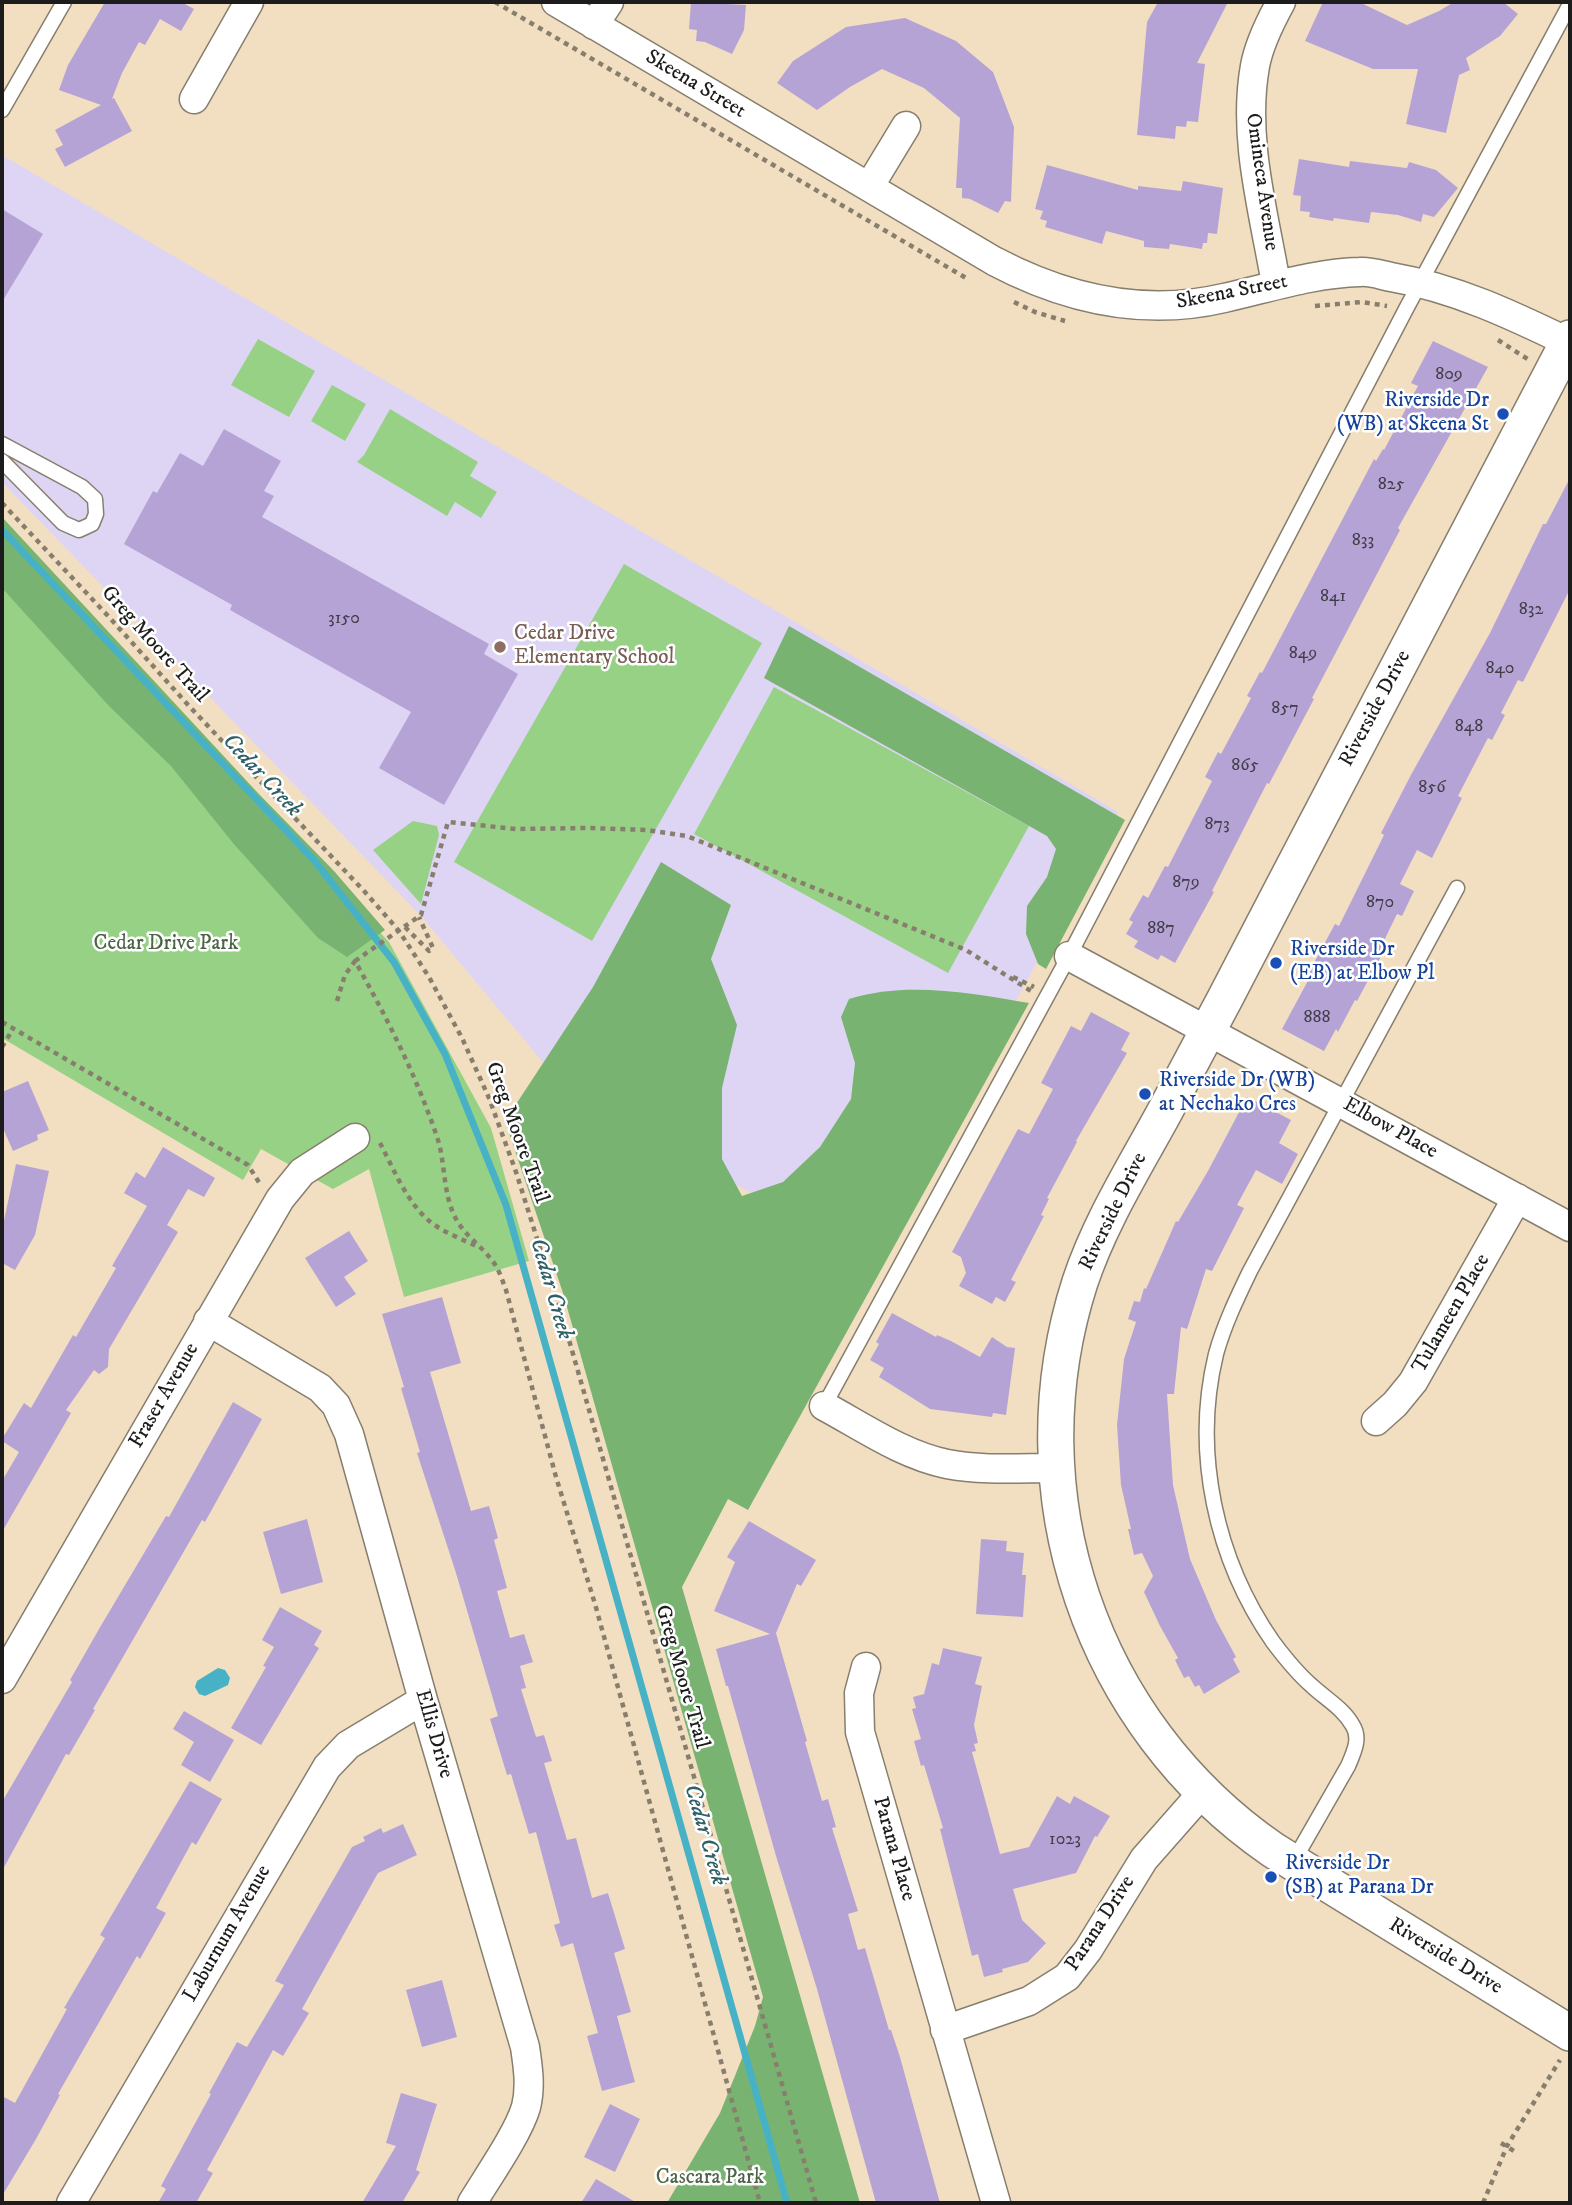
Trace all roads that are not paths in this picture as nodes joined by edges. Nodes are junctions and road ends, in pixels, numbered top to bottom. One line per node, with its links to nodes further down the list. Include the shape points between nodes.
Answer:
1 (64, 2): 8 (lane)
2 (249, 2): 7 (street)
3 (556, 2): 6 (street, Skeena Street)
4 (1281, 2): 12 (street, Omineca Avenue, via 1255,63 1250,130)
5 (1570, 4): 11 (lane)
6 (601, 13): 10 (street, Skeena Street)
7 (194, 99)
8 (2, 110)
9 (906, 126): 10 (street)
10 (869, 187): 12 (street, Skeena Street, via 1003,266 1077,296 1143,306 1178,305 1223,299)
11 (1420, 282): 12 (street, Skeena Street, via 1362,271); 13 (street, Skeena Street, via 1478,300); 17 (lane)
12 (1276, 284)
13 (1570, 341): 18 (street, Riverside Drive)
14 (2, 444): 15 (lane, via 89,493 95,499 92,524 79,530 63,523)
15 (2, 461)
16 (1457, 888): 19 (lane)
17 (1069, 956): 18 (street, Elbow Place); 24 (lane)
18 (1208, 1032): 19 (street, Elbow Place); 26 (street, Riverside Drive, via 1104,1223 1081,1280 1060,1375)
19 (1341, 1102): 21 (street, Elbow Place); 31 (lane, via 1234,1304 1217,1353 1209,1410 1212,1495 1226,1551 1243,1590 1272,1641 1356,1730 1348,1766)
20 (367, 1139): 23 (street, Fraser Avenue, via 302,1172 280,1199)
21 (1517, 1198): 22 (street, Elbow Place); 25 (street, Tulameen Place, via 1413,1382)
22 (1570, 1227)
23 (208, 1321): 28 (street, Fraser Avenue); 29 (street, Ellis Drive, via 311,1382 336,1405 349,1434)
24 (824, 1406): 26 (street, via 899,1447 942,1463)
25 (1376, 1421)
26 (1056, 1468): 30 (street, Riverside Drive, via 1069,1553 1102,1648 1151,1731)
27 (866, 1667): 32 (street, Parana Place, via 859,1693 860,1732)
28 (2, 1679)
29 (423, 1700): 34 (street, Laburnum Avenue, via 358,1738 327,1767); 35 (street, Ellis Drive, via 529,2072 525,2108)
30 (1203, 1792): 31 (street, Riverside Drive, via 1243,1828); 32 (street, Parana Drive, via 1144,1859 1067,1977 1029,2001)
31 (1293, 1862): 33 (street, Riverside Drive)
32 (945, 2029): 36 (street)
33 (1566, 2045)
34 (71, 2203)
35 (472, 2203)
36 (996, 2203)

